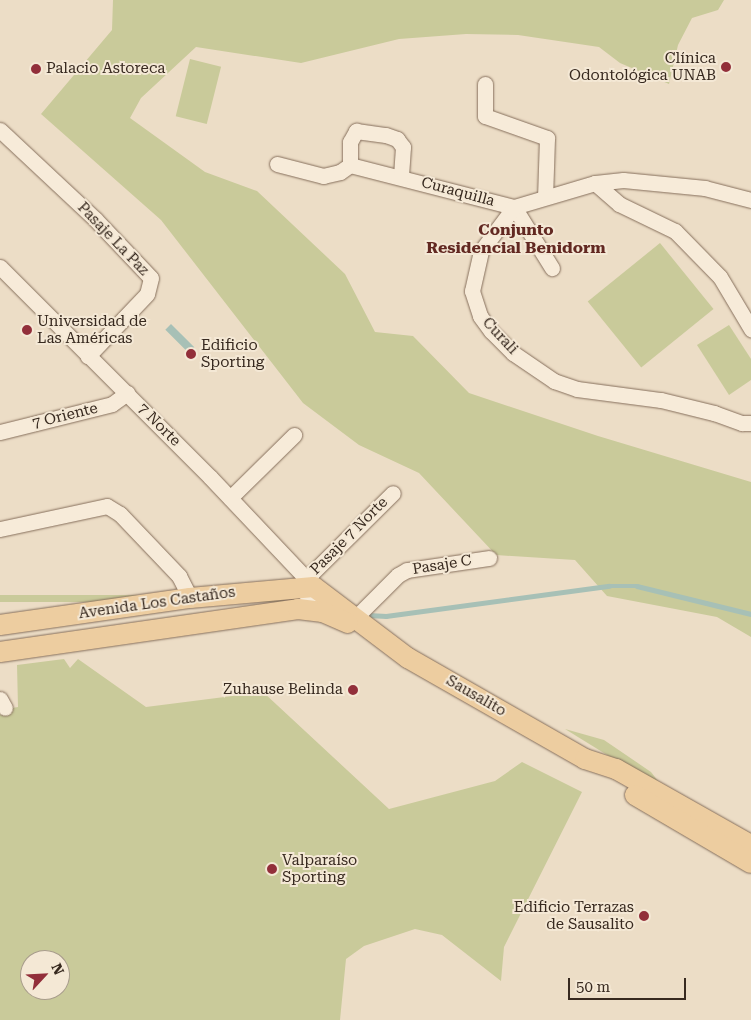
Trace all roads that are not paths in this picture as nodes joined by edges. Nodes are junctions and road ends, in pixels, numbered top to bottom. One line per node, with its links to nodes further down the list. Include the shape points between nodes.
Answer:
1 (485, 84): 7 (street, via 485,116 547,138)
2 (0, 130): 13 (street, Pasaje La Paz, via 95,219 151,278 147,294)
3 (277, 164): 4 (street, via 323,176 340,172)
4 (350, 165): 5 (street, Curaquilla); 5 (street, Curaquilla, via 350,142 356,132 386,135 398,139 403,147)
5 (402, 177): 9 (street, Curaquilla)
6 (595, 183): 7 (street); 8 (street, via 663,181 741,195); 12 (street, via 619,204 675,231 720,276)
7 (545, 198): 9 (street)
8 (751, 200)
9 (514, 207): 11 (street); 15 (street, Curali, via 481,251 472,291 480,316 513,353 554,381 577,389 661,400 714,412 742,424)
10 (0, 267): 13 (street, 7 Norte)
11 (552, 268)
12 (751, 329)
13 (88, 356): 14 (street, 7 Norte)
14 (128, 393): 16 (street, 7 Oriente, via 112,404); 19 (street, 7 Norte)
15 (751, 423)
16 (0, 432)
17 (294, 435): 19 (street)
18 (393, 493): 22 (street, Pasaje 7 Norte)
19 (230, 498): 22 (street, 7 Norte)
20 (0, 529): 23 (street, via 107,506 120,514 179,576)
21 (489, 558): 26 (street, Pasaje C, via 407,570 398,575)
22 (310, 583): 23 (main road, Avenida Los Castaños); 24 (street, Pasaje 7 Norte, via 309,600); 26 (main road, Sausalito)
23 (190, 598): 25 (main road, Avenida Los Castaños)
24 (298, 609): 26 (main road, Sausalito, via 323,612); 27 (main road, Avenida Los Castaños)
25 (0, 625)
26 (361, 625): 28 (main road, Sausalito, via 408,658)
27 (0, 652)
28 (585, 759): 29 (main road, Sausalito, via 616,769); 30 (main road, Sausalito, via 610,781)
29 (751, 845)
30 (751, 863)

